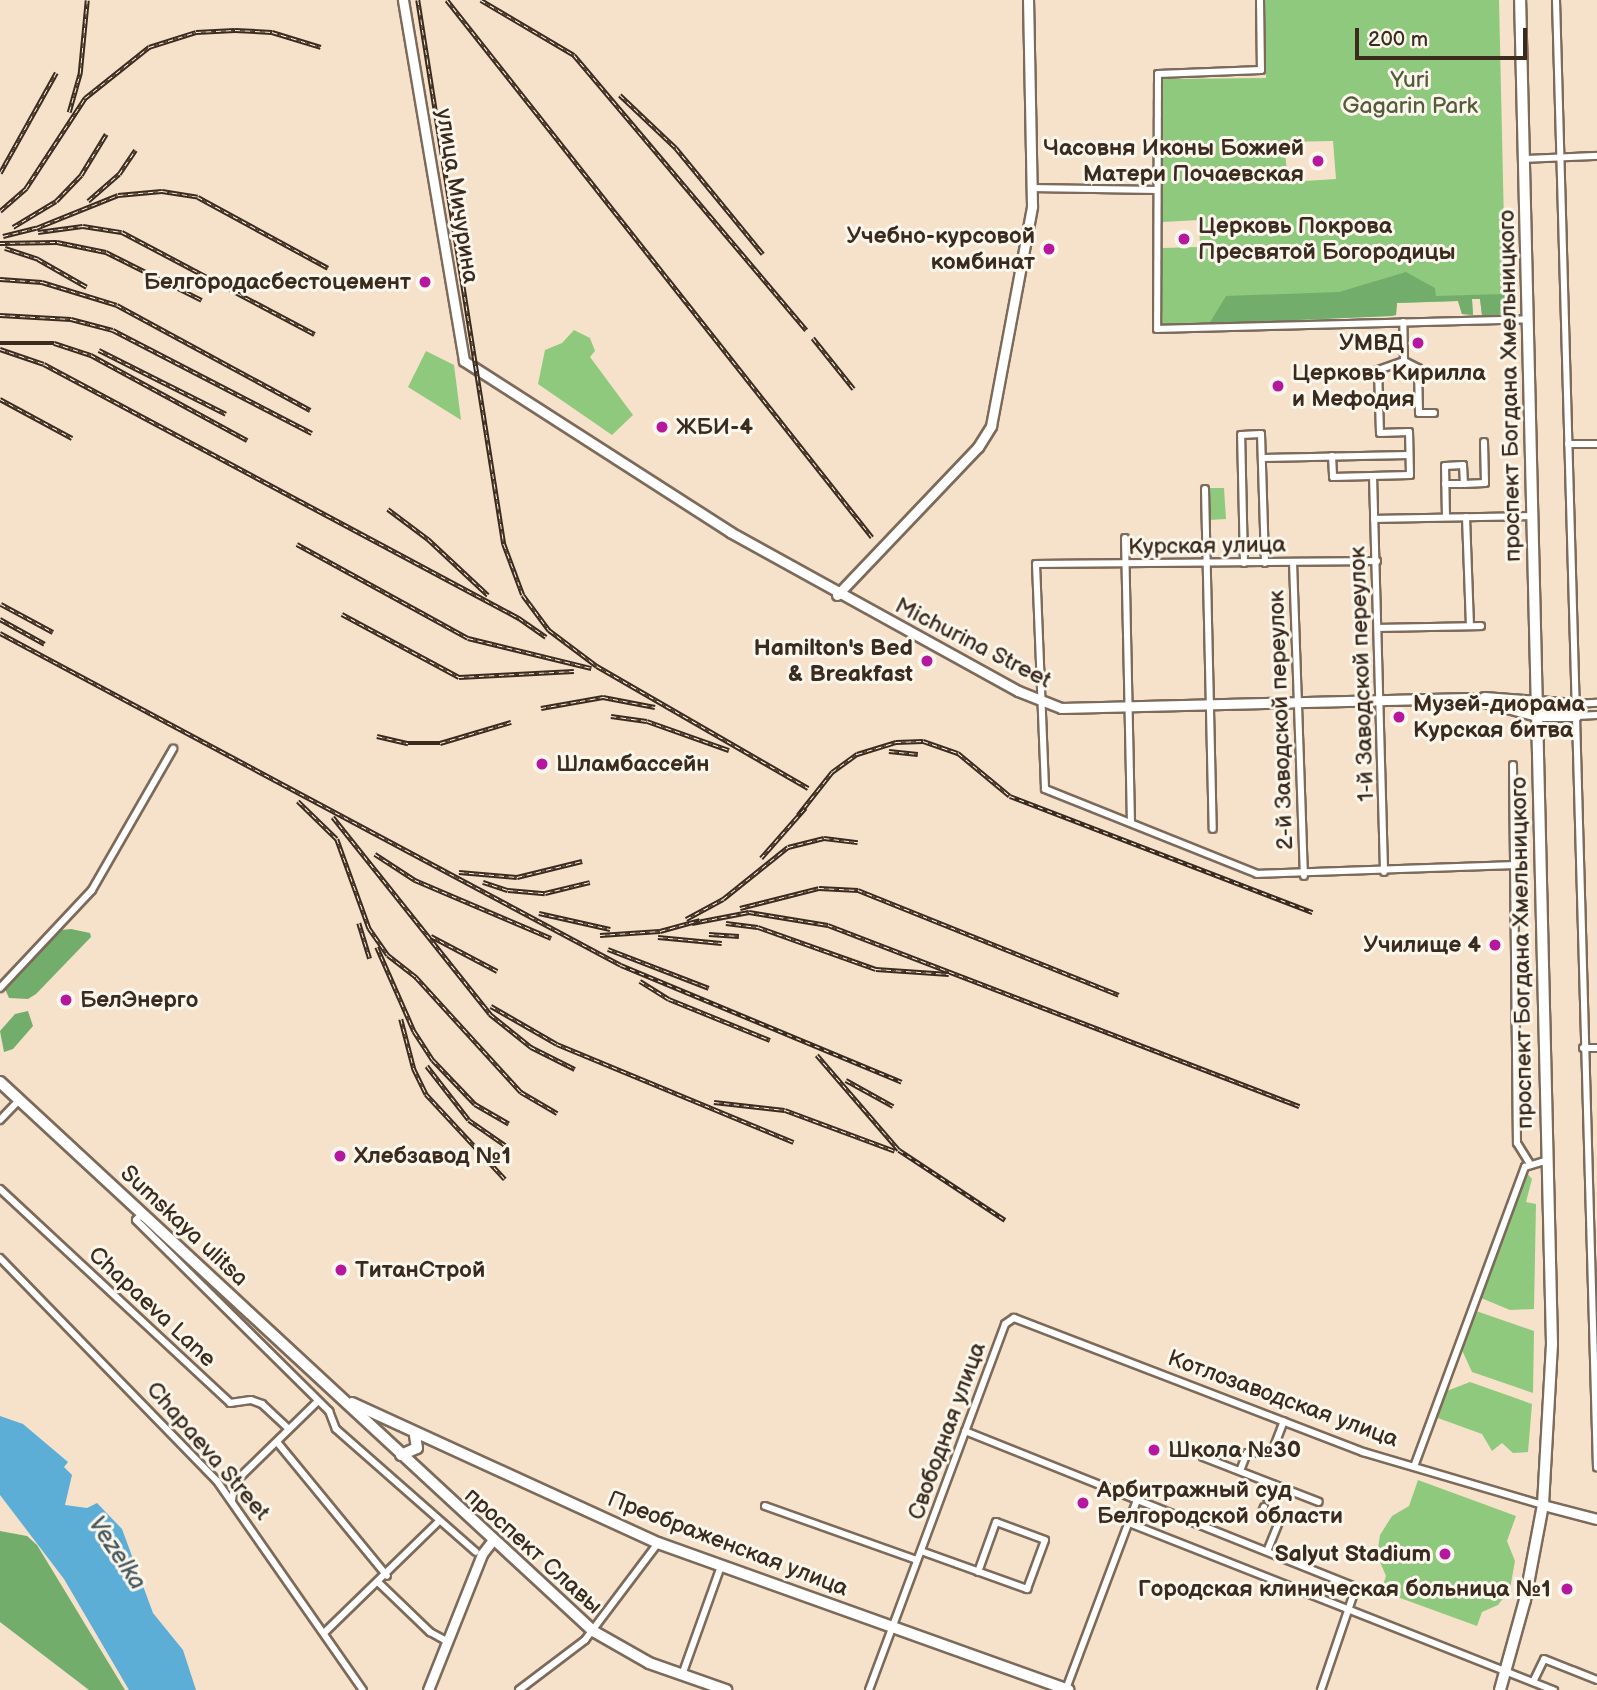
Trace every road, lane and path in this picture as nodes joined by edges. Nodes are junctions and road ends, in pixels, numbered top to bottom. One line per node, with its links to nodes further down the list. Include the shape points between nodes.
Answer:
1 (403, 0): 36 (street, Michurina Street, via 464,361 730,533)
2 (1028, 0): 9 (street)
3 (1260, 0): 10 (street, via 1261,71 1158,74)
4 (1520, 0): 8 (main road, проспект Богдана Хмельницкого)
5 (1556, 0): 7 (street)
6 (1597, 156): 7 (street)
7 (1560, 157): 8 (street); 17 (street)
8 (1524, 159): 11 (main road, проспект Богдана Хмельницкого)
9 (1033, 188): 10 (street); 36 (street, via 1024,265 991,426 978,447)
10 (1154, 190): 12 (street, via 1157,328)
11 (1527, 319): 12 (street); 25 (main road, проспект Богдана Хмельницкого)
12 (1403, 322): 13 (street)
13 (1404, 361): 14 (street, via 1418,368 1419,413); 18 (street, via 1378,370 1380,433 1409,432)
14 (1434, 413)
15 (1484, 442): 23 (street, via 1485,483)
16 (1597, 443): 17 (street)
17 (1568, 444): 46 (street)
18 (1409, 455): 19 (street); 21 (street, via 1410,475)
19 (1332, 456): 20 (street); 21 (street, via 1333,477)
20 (1263, 458): 32 (street, via 1261,434 1241,435); 33 (street)
21 (1373, 476): 28 (street, 1-й Заводской переулок)
22 (1445, 484): 23 (street); 23 (street, via 1445,466 1463,465); 26 (street)
23 (1464, 484)
24 (1205, 489): 35 (street)
25 (1532, 516): 27 (street); 41 (main road, проспект Богдана Хмельницкого)
26 (1446, 517): 27 (street); 28 (street)
27 (1466, 517): 37 (street)
28 (1374, 519): 30 (street, 1-й Заводской переулок)
29 (1125, 538): 34 (street)
30 (1377, 561): 31 (street, Курская улица); 39 (street, 1-й Заводской переулок)
31 (1293, 562): 33 (street, Курская улица); 45 (street, 2-й Заводской переулок)
32 (1244, 563): 33 (street, Курская улица); 35 (street, Курская улица)
33 (1265, 563)
34 (1126, 564): 35 (street, Курская улица); 43 (street, Курская улица, via 1036,564); 48 (street)
35 (1206, 564): 47 (street)
36 (837, 594): 43 (street, Michurina Street)
37 (1470, 626): 38 (street); 39 (street)
38 (1481, 626)
39 (1379, 628): 42 (street, 1-й Заводской переулок)
40 (1469, 698): 41 (street); 42 (street, Michurina Street); 50 (street, Michurina Street)
41 (1537, 700): 46 (street); 50 (main road, проспект Богдана Хмельницкого)
42 (1381, 702): 45 (street, Michurina Street); 57 (street, 1-й Заводской переулок)
43 (1043, 703): 48 (street, Michurina Street, via 1061,708); 54 (street, via 1045,789)
44 (1597, 703): 46 (street)
45 (1297, 704): 47 (street, Michurina Street); 58 (street, 2-й Заводской переулок)
46 (1575, 704): 51 (street)
47 (1211, 705): 48 (street, Michurina Street); 55 (street)
48 (1130, 708): 54 (street)
49 (1597, 715): 51 (street)
50 (1537, 716): 51 (street); 65 (main road, проспект Богдана Хмельницкого)
51 (1576, 716): 60 (street)
52 (173, 749): 59 (street, via 92,890)
53 (1513, 765): 56 (street)
54 (1131, 823): 58 (street, via 1257,874)
55 (1213, 829)
56 (1513, 865): 57 (street); 66 (street, via 1517,1143)
57 (1384, 872): 58 (street)
58 (1304, 876)
59 (0, 988)
60 (1583, 1048): 61 (street); 70 (street)
61 (1597, 1048)
62 (0, 1082): 63 (main road, Sumskaya ulitsa)
63 (19, 1100): 64 (street); 68 (main road, Sumskaya ulitsa)
64 (0, 1120)
65 (1545, 1161): 66 (street); 95 (main road, проспект Богдана Хмельницкого, via 1552,1344)
66 (1531, 1165): 85 (street, via 1525,1167 1514,1194)
67 (0, 1189): 78 (street, Chapaeva Lane, via 230,1403 251,1400 262,1404)
68 (142, 1214): 71 (main road, Sumskaya ulitsa); 73 (street, via 136,1220)
69 (0, 1258): 88 (street, Chapaeva Street)
70 (1594, 1305): 74 (street)
71 (251, 1315): 73 (street); 75 (main road, Sumskaya ulitsa)
72 (1014, 1318): 77 (street, Котлозаводская улица); 79 (street, Свободная улица, via 1005,1324)
73 (241, 1326): 76 (street)
74 (1595, 1390): 86 (street)
75 (342, 1397): 80 (main road, Преображенская улица); 82 (main road, проспект Славы)
76 (318, 1401): 78 (street); 99 (street, via 329,1411 336,1429)
77 (1284, 1421): 85 (street, Котлозаводская улица, via 1363,1452); 87 (street, via 1272,1452 1247,1453)
78 (288, 1428): 81 (street)
79 (965, 1431): 91 (street); 103 (street, Свободная улица)
80 (414, 1434): 82 (main road, via 398,1435); 83 (main road, via 417,1448); 102 (main road, Преображенская улица)
81 (277, 1442): 89 (street); 109 (street)
82 (391, 1446): 83 (main road, проспект Славы)
83 (401, 1455): 101 (main road, проспект Славы)
84 (1203, 1457): 87 (street)
85 (1415, 1464): 95 (street, Котлозаводская улица, via 1516,1500)
86 (1597, 1467)
87 (1240, 1471): 90 (street)
88 (217, 1481): 89 (street); 93 (street, Chapaeva Street)
89 (234, 1482): 93 (street)
90 (1273, 1484): 92 (street); 94 (street)
91 (1138, 1497): 100 (street); 104 (street)
92 (1268, 1498)
93 (232, 1500): 114 (street, Chapaeva Street)
94 (1319, 1502)
95 (1543, 1503): 98 (street); 116 (main road, проспект Богдана Хмельницкого)
96 (765, 1506): 106 (street)
97 (1264, 1507): 104 (street, via 1261,1514 1279,1522)
98 (1597, 1519)
99 (438, 1522): 105 (street); 109 (street)
100 (1129, 1522): 111 (street); 125 (street)
101 (493, 1540): 113 (main road, проспект Славы); 115 (street, via 482,1555)
102 (658, 1543): 107 (main road, Преображенская улица); 113 (street)
103 (921, 1551): 106 (street, Свободная улица); 108 (street)
104 (1267, 1551): 111 (street, via 1356,1587)
105 (475, 1552)
106 (918, 1560): 112 (street, Свободная улица)
107 (721, 1566): 112 (main road, Преображенская улица); 117 (street)
108 (978, 1572): 108 (street, via 1027,1589 1045,1540 996,1522)
109 (387, 1576): 110 (street)
110 (379, 1583): 114 (street); 115 (street, via 430,1632)
111 (1348, 1610): 116 (street); 126 (street)
112 (893, 1626): 124 (street, Свободная улица); 125 (main road, Преображенская улица)
113 (593, 1631): 117 (main road, проспект Славы, via 627,1653); 122 (street)
114 (324, 1633): 120 (street, Chapaeva Street)
115 (446, 1641): 121 (street)
116 (1505, 1671): 119 (street); 127 (main road, проспект Богдана Хмельницкого)
117 (682, 1675): 123 (main road, проспект Славы)
118 (1597, 1680): 119 (street, via 1544,1659)
119 (1533, 1682): 128 (street)
120 (363, 1690)
121 (428, 1690)
122 (519, 1690)
123 (726, 1690)
124 (869, 1690)
125 (1067, 1690)
126 (1321, 1690)
127 (1500, 1690)
128 (1554, 1690)

